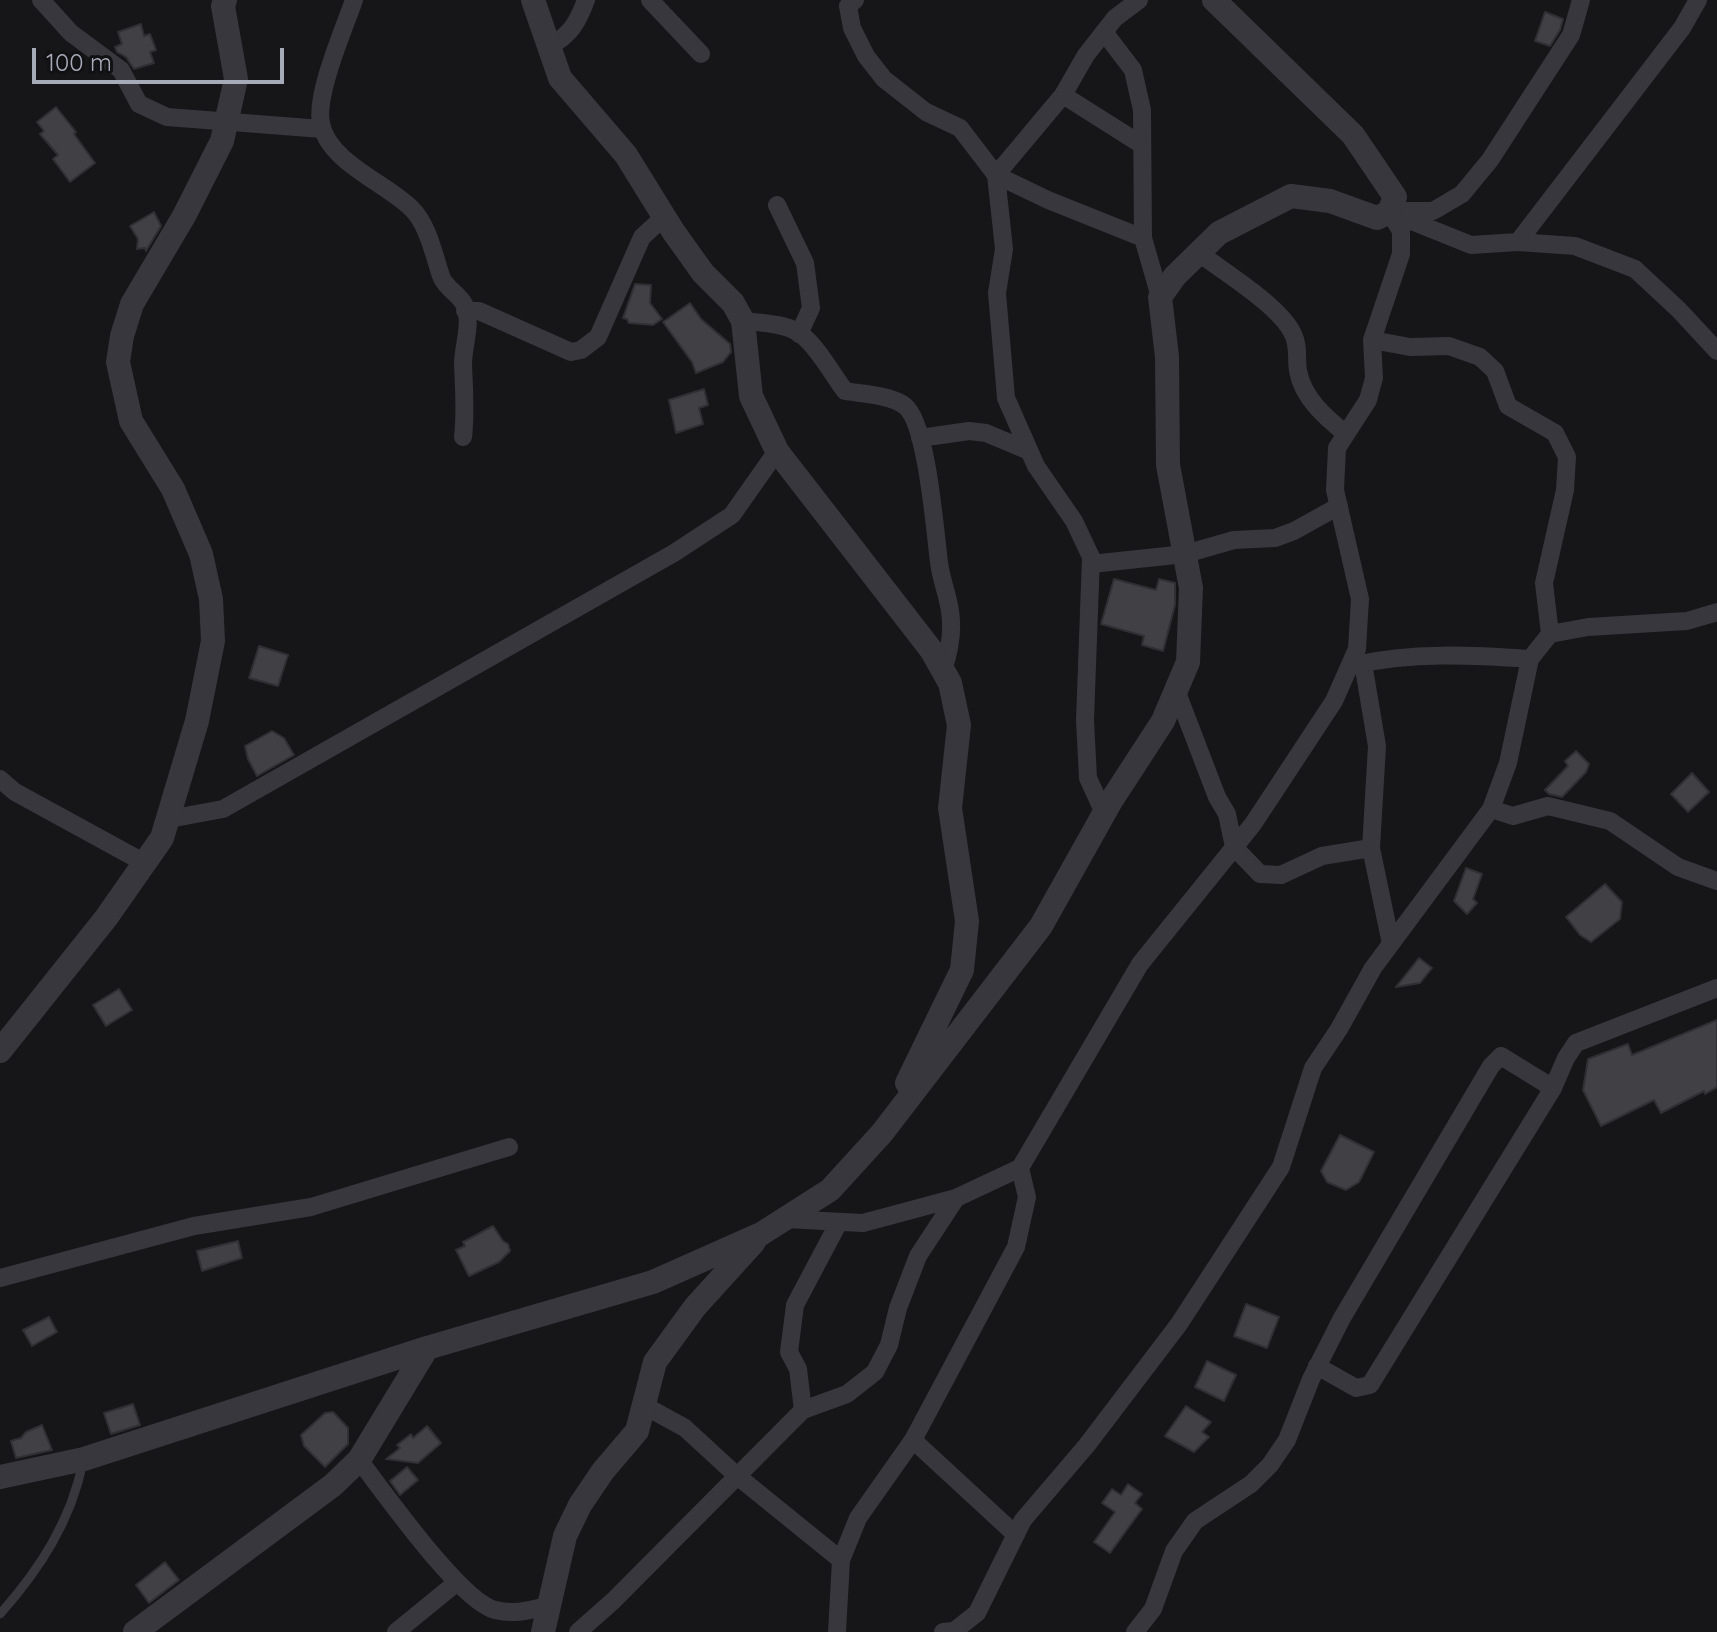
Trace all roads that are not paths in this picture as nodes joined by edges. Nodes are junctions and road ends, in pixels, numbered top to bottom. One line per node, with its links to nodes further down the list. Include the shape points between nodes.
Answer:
1 (41, 0): 16 (street, via 71,33 121,70 139,104 167,117)
2 (225, 0): 16 (street, via 236,79)
3 (354, 0): 17 (street, via 327,79)
4 (533, 0): 13 (street)
5 (586, 0): 13 (street, via 571,33)
6 (650, 0): 14 (street)
7 (855, 0): 19 (street, via 848,6 852,28 884,79 926,112 960,128)
8 (1139, 0): 12 (street)
9 (1214, 0): 21 (street, via 1353,135 1395,197)
10 (1581, 0): 21 (street, via 1571,35 1462,194 1433,211)
11 (1698, 0): 24 (street)
12 (1104, 32): 15 (street); 18 (street, via 1133,70 1142,110)
13 (548, 47): 22 (street, via 560,78 626,155)
14 (701, 54)
15 (1063, 95): 18 (street); 19 (street)
16 (226, 122): 17 (street); 49 (street, via 222,141 184,216 132,304 118,362 131,421 173,489 201,554 211,599 213,641)
17 (322, 129): 27 (street, via 341,154 414,210 443,282)
18 (1142, 145): 23 (street)
19 (996, 175): 23 (street); 36 (street, via 1004,249 997,293 1006,398)
20 (777, 205): 29 (street, via 805,263 811,308)
21 (1389, 212): 24 (street, via 1471,245); 25 (street, via 1377,218 1330,201 1291,196 1219,233); 30 (street, via 1401,231 1401,254)
22 (664, 217): 27 (street, via 642,237 598,337 581,350 571,352 479,311); 28 (street)
23 (1143, 238): 26 (street)
24 (1518, 242): 31 (street, via 1575,246 1635,269)
25 (1199, 253): 26 (street); 32 (street, via 1284,320 1297,347 1298,371 1308,397)
26 (1160, 297): 38 (street, via 1167,357 1168,465)
27 (465, 311): 33 (street)
28 (743, 321): 29 (street); 35 (street, via 751,396)
29 (799, 334): 34 (street, via 845,391 905,406)
30 (1372, 340): 32 (street, via 1374,378 1368,400); 41 (street, via 1410,347 1449,346 1480,357 1495,371 1508,406 1555,433 1567,457 1544,583)
31 (1714, 341)
32 (1346, 434): 37 (street, via 1337,448)
33 (463, 437)
34 (920, 438): 36 (street, via 986,433); 44 (street, via 951,607)
35 (777, 451): 44 (street); 49 (street, via 732,515 674,553 223,809)
36 (1029, 451): 39 (street, via 1074,521)
37 (1339, 506): 38 (street, via 1275,538 1234,540); 43 (street, via 1360,599)
38 (1185, 554): 39 (street); 45 (street, via 1191,588 1188,662)
39 (1091, 564): 48 (street, via 1088,778)
40 (1717, 612): 41 (street, via 1687,621)
41 (1550, 634): 42 (street)
42 (1530, 659): 43 (street, via 1456,654 1392,657); 47 (street, via 1508,763)
43 (1356, 665): 50 (street); 51 (street, via 1377,746)
44 (943, 671): 58 (street, via 959,725 950,808 967,921 962,970)
45 (1176, 690): 48 (street, via 1163,721); 50 (street, via 1227,814)
46 (0, 779): 52 (street)
47 (1491, 809): 53 (street, via 1513,816 1548,806 1610,821 1678,867); 54 (street)
48 (1104, 813): 58 (street, via 1041,926)
49 (169, 819): 52 (street)
50 (1234, 847): 51 (street, via 1260,874 1281,875 1322,856); 60 (street, via 1140,964)
51 (1371, 848): 54 (street)
52 (143, 862): 56 (street, via 106,918)
53 (1717, 881)
54 (1391, 944): 75 (street, via 1313,1068 1281,1167 1179,1324)
55 (1717, 988): 57 (street, via 1576,1043)
56 (0, 1051)
57 (1553, 1088): 67 (street, via 1370,1385 1356,1388); 67 (street, via 1501,1056 1491,1066)
58 (882, 1133): 62 (street, via 830,1190)
59 (509, 1147): 65 (street, via 311,1207 194,1226)
60 (1020, 1168): 61 (street); 70 (street, via 1027,1197 1016,1247)
61 (956, 1198): 63 (street, via 863,1223); 69 (street, via 918,1256 875,1372 847,1394)
62 (785, 1219): 63 (street); 64 (street)
63 (839, 1222): 69 (street, via 795,1305 789,1352 798,1369)
64 (761, 1234): 66 (street, via 653,1282); 68 (street, via 695,1307 655,1362)
65 (0, 1278)
66 (427, 1348): 71 (street); 72 (street)
67 (1317, 1366): 79 (street, via 1287,1440 1251,1484 1195,1521 1174,1551)
68 (645, 1406): 73 (street, via 685,1428); 78 (street, via 637,1431 603,1471 565,1536)
69 (803, 1410): 73 (street)
70 (913, 1440): 75 (street); 76 (street, via 858,1518)
71 (84, 1459): 74 (street); 80 (lane, via 69,1513 56,1537)
72 (359, 1460): 77 (street); 81 (street)
73 (736, 1475): 76 (street); 84 (street)
74 (0, 1477)
75 (1016, 1535): 86 (street, via 977,1613 954,1631)
76 (841, 1560): 85 (street)
77 (456, 1583): 78 (street, via 492,1609 522,1613); 82 (street)
78 (550, 1605): 83 (street)
79 (1153, 1609): 87 (street); 88 (street)
80 (0, 1614)
81 (135, 1632)
82 (396, 1632)
83 (543, 1632)
84 (578, 1632)
85 (837, 1632)
86 (943, 1632)
87 (1135, 1632)
88 (1150, 1632)

